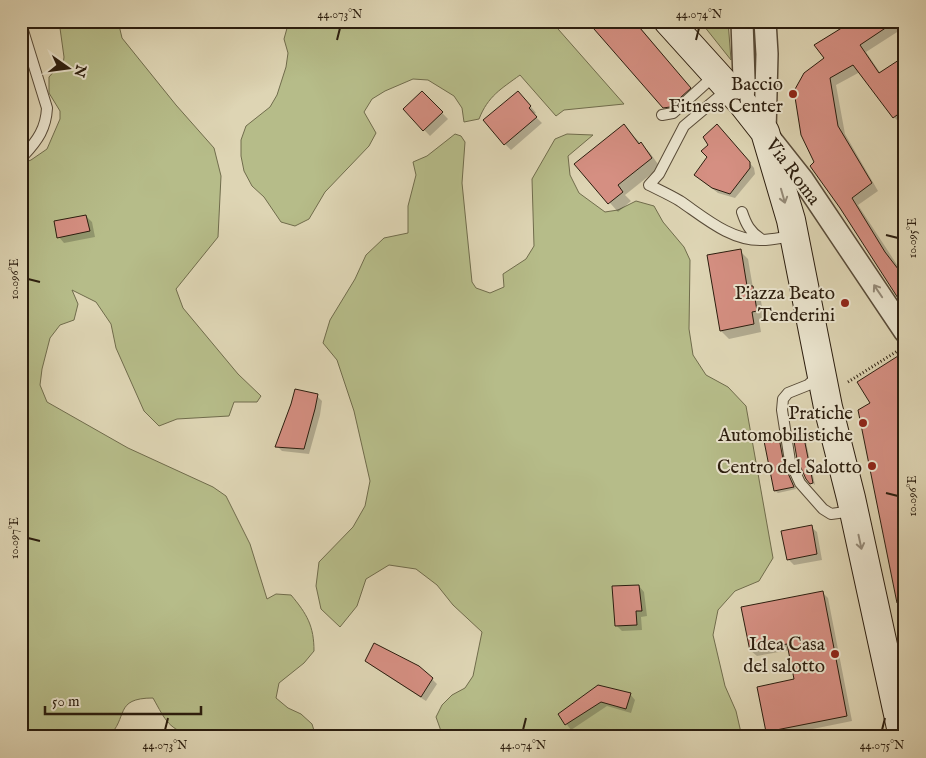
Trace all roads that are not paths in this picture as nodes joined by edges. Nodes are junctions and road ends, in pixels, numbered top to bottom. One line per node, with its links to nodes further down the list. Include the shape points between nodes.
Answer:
1 (668, 21): 5 (main road, Via Roma)
2 (742, 21): 5 (street, via 744,80)
3 (765, 21): 7 (street)
4 (21, 24): 8 (lane, via 47,108 46,121 38,139)
5 (729, 89): 6 (lane); 7 (main road, Via Roma); 11 (lane, via 684,126 659,174 649,185 733,234)
6 (662, 115)
7 (765, 132): 10 (main road, one-way to 10); 12 (street, Via Roma, one-way to 7, via 804,180)
8 (21, 156)
9 (742, 212): 11 (lane, via 752,233)
10 (794, 236): 11 (lane); 13 (main road)
11 (762, 240)
12 (905, 332)
13 (822, 372): 14 (main road); 14 (lane, via 808,385 788,393 783,399 790,461 800,482 824,510 831,514)
14 (853, 510): 15 (main road, one-way to 15)
15 (903, 737)

